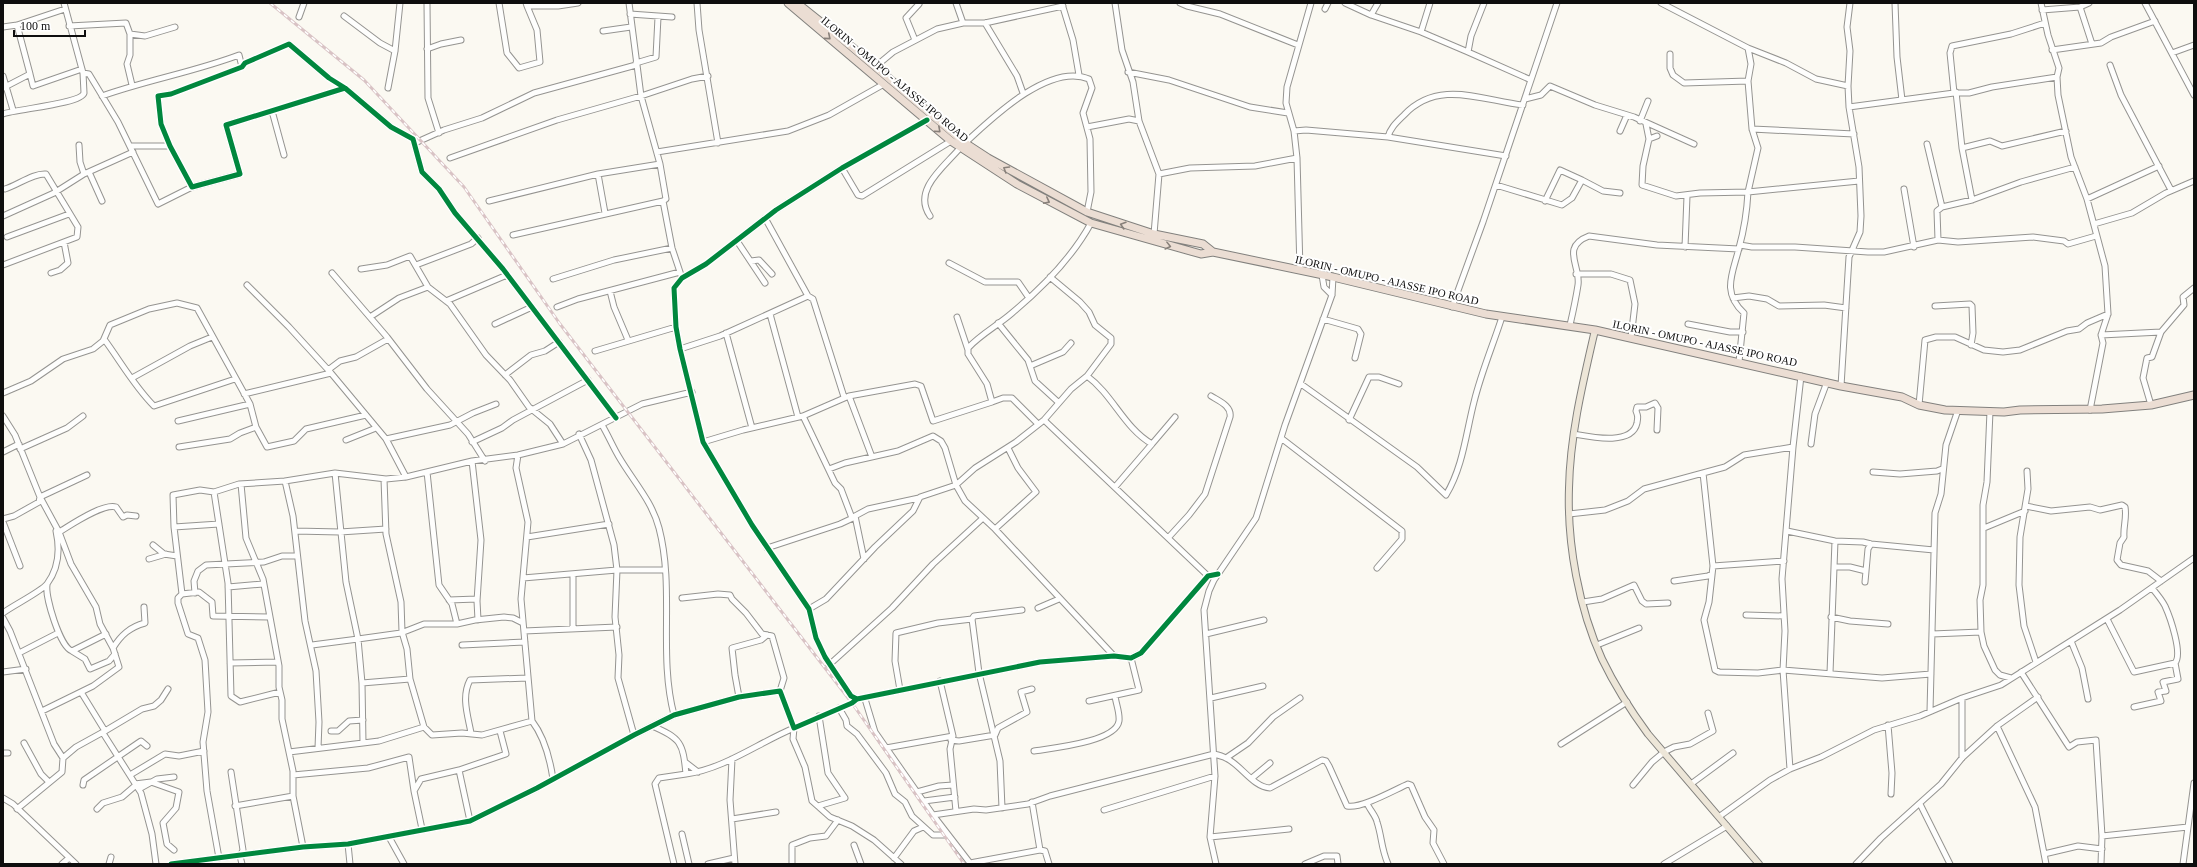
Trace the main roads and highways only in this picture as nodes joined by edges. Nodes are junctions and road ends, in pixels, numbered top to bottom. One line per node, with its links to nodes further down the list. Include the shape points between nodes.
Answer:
1 (788, 3): 3 (highway, ILORIN - OMUPO - AJASSE IPO ROAD, one-way to 3, via 951,141)
2 (797, 3): 3 (highway, ILORIN - OMUPO - AJASSE IPO ROAD, via 876,67)
3 (962, 146): 4 (highway, ILORIN - OMUPO - AJASSE IPO ROAD, one-way to 3, via 1203,244 1154,234 1088,212); 4 (highway, ILORIN - OMUPO - AJASSE IPO ROAD, one-way to 4, via 1022,188 1091,223 1201,254)
4 (1213, 252): 5 (highway, ILORIN - OMUPO - AJASSE IPO ROAD, via 1333,277 1452,307)
5 (1595, 330): 6 (highway, ILORIN - OMUPO - AJASSE IPO ROAD, via 1841,386 1902,397 1919,405 1958,410 2090,410 2151,405); 7 (main road, via 1574,434 1568,489 1572,549 1583,602 1597,645 1614,682 1648,734)
6 (2194, 395)
7 (1759, 864)

